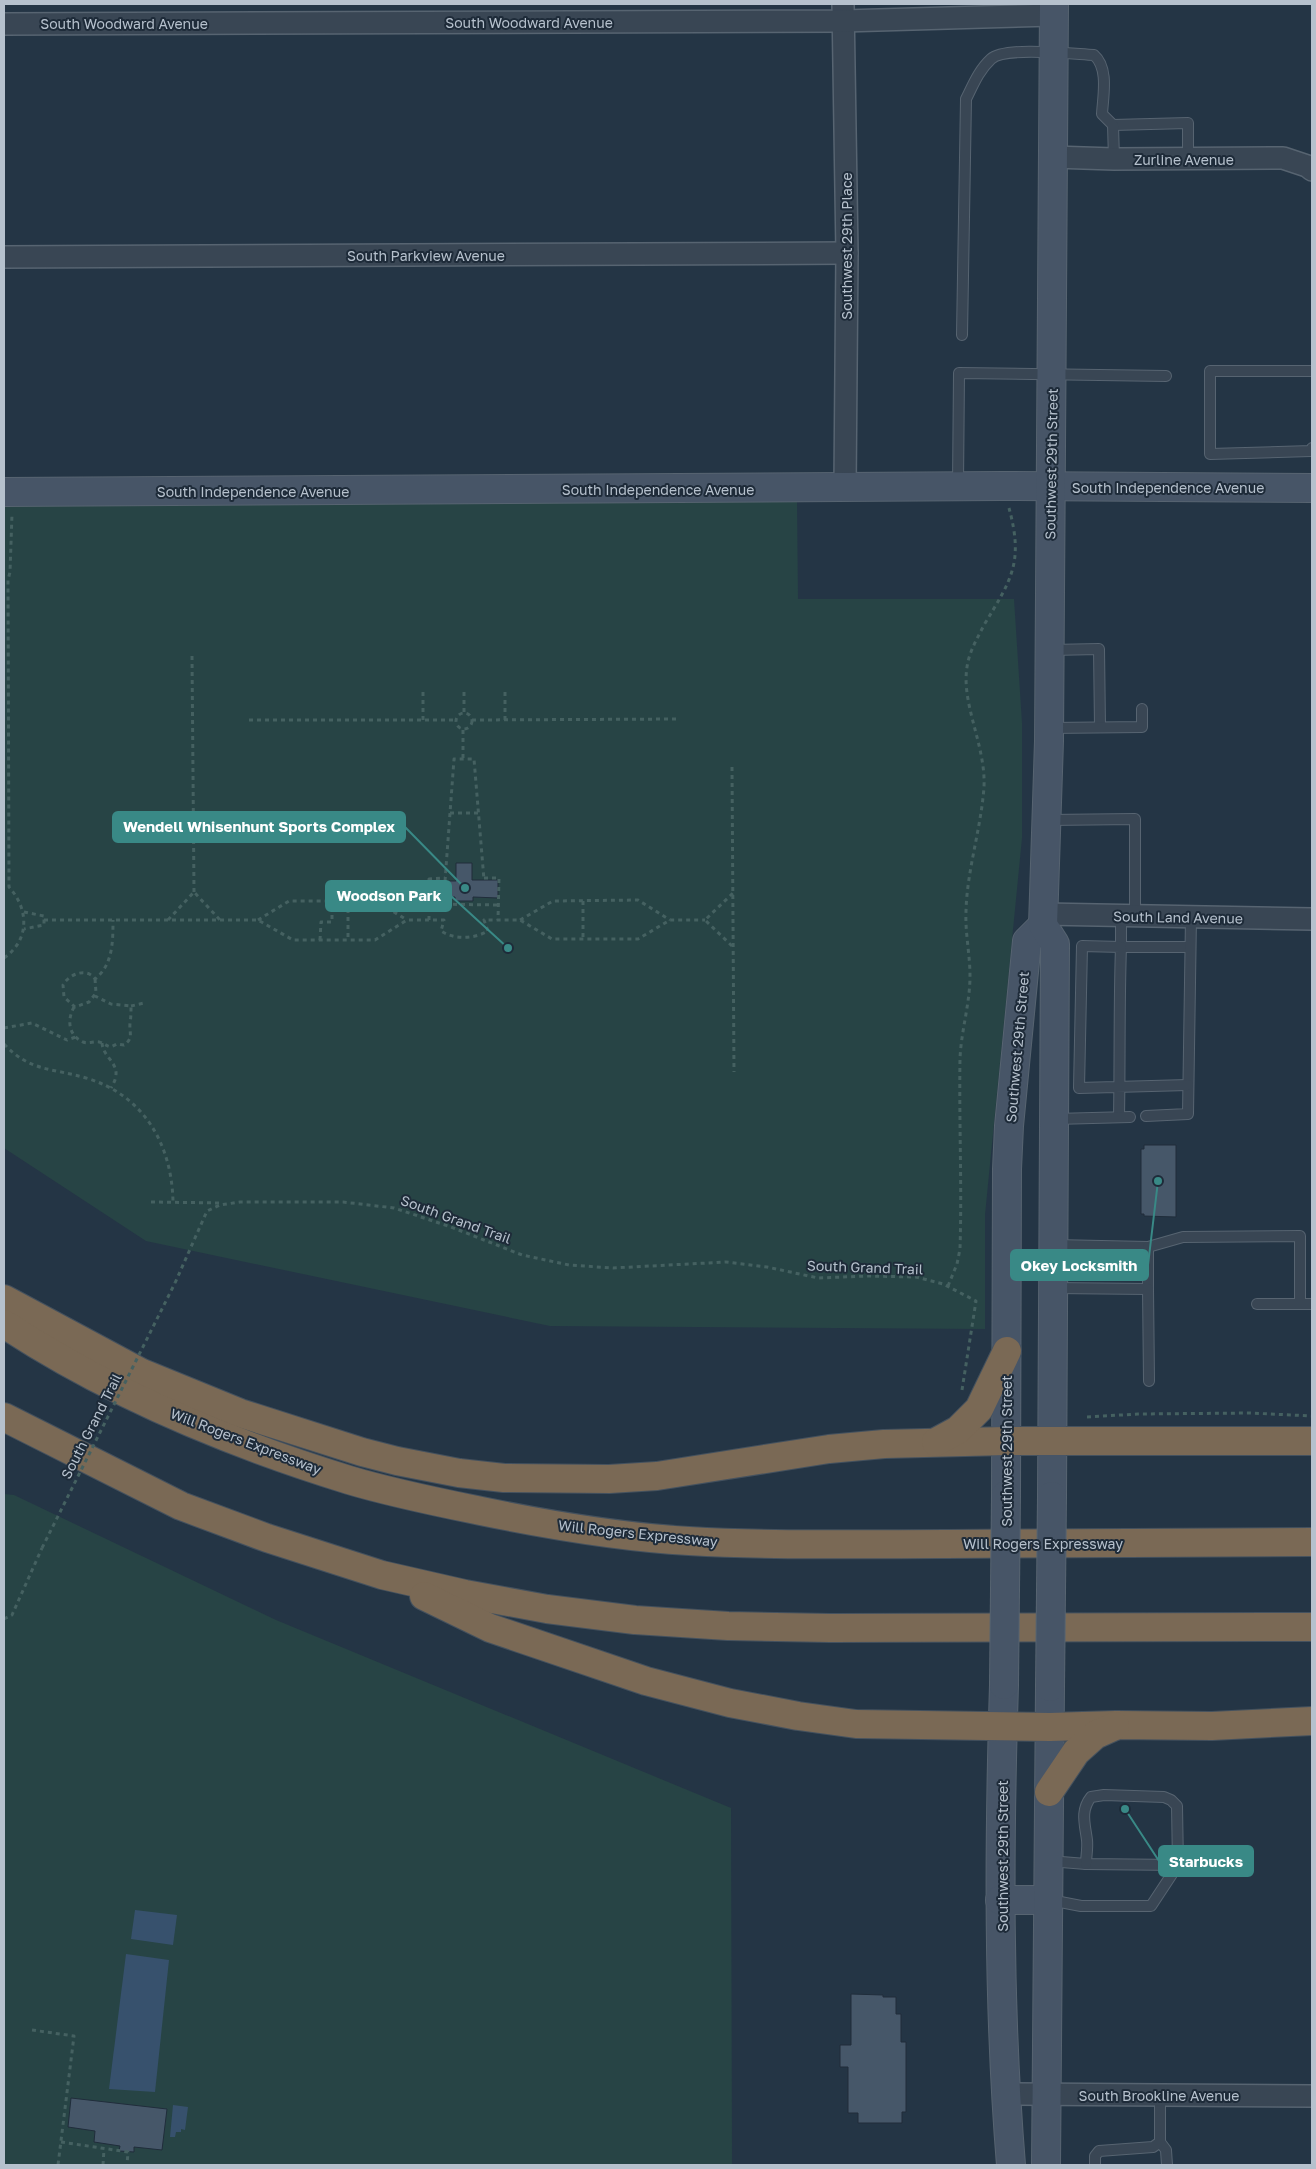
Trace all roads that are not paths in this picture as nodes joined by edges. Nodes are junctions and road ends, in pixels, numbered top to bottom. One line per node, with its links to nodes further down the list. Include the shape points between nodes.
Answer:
1 (1053, 9): 2 (street, South Woodward Avenue); 5 (main road, Southwest 29th Street)
2 (995, 10): 3 (street, South Woodward Avenue)
3 (843, 13): 4 (street, South Woodward Avenue); 11 (street, Southwest 29th Place)
4 (4, 24)
5 (1054, 53): 6 (lane, via 1094,55 1100,60 1103,69 1102,114); 7 (main road, Southwest 29th Street); 13 (lane, via 1008,52 992,58 966,99)
6 (1113, 125): 8 (lane); 9 (lane, via 1188,123)
7 (1053, 157): 8 (street, Zurline Avenue); 15 (main road, Southwest 29th Street)
8 (1114, 159): 9 (street, Zurline Avenue)
9 (1188, 159): 10 (street, Zurline Avenue, via 1283,158)
10 (1312, 170)
11 (847, 253): 12 (street, South Parkview Avenue); 20 (street, Southwest 29th Place)
12 (4, 257)
13 (962, 336)
14 (1312, 372): 17 (lane, via 1210,371 1210,454 1311,451)
15 (1052, 374): 16 (lane); 18 (lane, via 959,373); 19 (main road, Southwest 29th Street)
16 (1166, 376)
17 (1312, 448)
18 (958, 486): 19 (main road, South Independence Avenue); 20 (main road, South Independence Avenue)
19 (1051, 487): 21 (main road, South Independence Avenue); 23 (main road, Southwest 29th Street)
20 (845, 488): 22 (main road, South Independence Avenue)
21 (1312, 488)
22 (8, 501)
23 (1049, 650): 25 (lane, via 1099,649); 26 (main road, Southwest 29th Street)
24 (1142, 709): 25 (lane, via 1142,727)
25 (1100, 727): 26 (lane)
26 (1049, 728): 27 (main road, Southwest 29th Street)
27 (1047, 820): 28 (lane, via 1135,819); 30 (main road, Southwest 29th Street)
28 (1128, 916): 29 (street, South Land Avenue); 30 (street, South Land Avenue); 32 (lane)
29 (1190, 917): 31 (street, South Land Avenue); 33 (lane)
30 (1044, 919): 39 (main road, via 1055,944); 49 (main road, Southwest 29th Street, via 1027,941 1009,1126)
31 (1312, 919)
32 (1121, 947): 33 (lane); 35 (lane, via 1115,990 1115,1053); 35 (lane, via 1082,946 1086,990 1085,1053 1079,1088)
33 (1190, 947): 34 (lane)
34 (1188, 1085): 35 (lane); 36 (lane, via 1188,1114)
35 (1119, 1086): 37 (lane)
36 (1146, 1116)
37 (1119, 1117): 38 (lane); 39 (lane)
38 (1130, 1117)
39 (1054, 1119): 40 (main road)
40 (1053, 1245): 41 (lane); 42 (main road)
41 (1148, 1248): 43 (lane); 46 (lane, via 1184,1237 1300,1236)
42 (1053, 1288): 43 (lane); 53 (main road)
43 (1148, 1289): 50 (lane)
44 (4, 1299): 55 (highway, via 142,1373 240,1413 362,1452 459,1473 551,1480 648,1477 830,1449)
45 (1257, 1304): 46 (lane)
46 (1300, 1304): 47 (lane)
47 (1312, 1304)
48 (4, 1324): 56 (highway, Will Rogers Expressway, via 106,1382 191,1423 261,1450 350,1480 544,1524 687,1541 796,1544)
49 (1007, 1351): 52 (main road, Southwest 29th Street); 55 (highway, via 979,1409 958,1430)
50 (1149, 1381)
51 (4, 1417): 57 (highway, via 181,1506 266,1538)
52 (1006, 1441): 53 (highway); 55 (highway); 61 (main road, Southwest 29th Street, bridge)
53 (1052, 1441): 54 (highway); 62 (main road, bridge)
54 (1312, 1441)
55 (934, 1442)
56 (1312, 1542)
57 (382, 1575): 58 (highway, via 546,1609 718,1626); 61 (highway, via 490,1628 646,1681 730,1703 856,1724)
58 (1312, 1627)
59 (1312, 1721): 60 (highway, via 1212,1726)
60 (1116, 1725): 62 (highway); 63 (highway, via 1095,1735 1076,1752)
61 (1002, 1726): 62 (highway); 67 (main road, Southwest 29th Street)
62 (1050, 1727): 63 (main road)
63 (1049, 1792): 64 (main road)
64 (1048, 1861): 65 (lane); 68 (main road)
65 (1086, 1864): 66 (lane); 66 (lane, via 1083,1815 1091,1797 1104,1796 1164,1797 1171,1800 1177,1806)
66 (1178, 1865): 68 (lane, via 1151,1906 1081,1906)
67 (1000, 1900): 68 (main road); 69 (main road, Southwest 29th Street)
68 (1048, 1900): 70 (main road)
69 (1006, 2094): 70 (street, South Brookline Avenue); 74 (main road, Southwest 29th Street)
70 (1047, 2094): 71 (street, South Brookline Avenue); 75 (main road)
71 (1160, 2095): 72 (street, South Brookline Avenue); 73 (lane)
72 (1312, 2096)
73 (1160, 2142): 76 (lane, via 1153,2148 1100,2151 1095,2156); 77 (lane, via 1166,2150)
74 (1011, 2165)
75 (1046, 2165)
76 (1095, 2165)
77 (1167, 2165)

